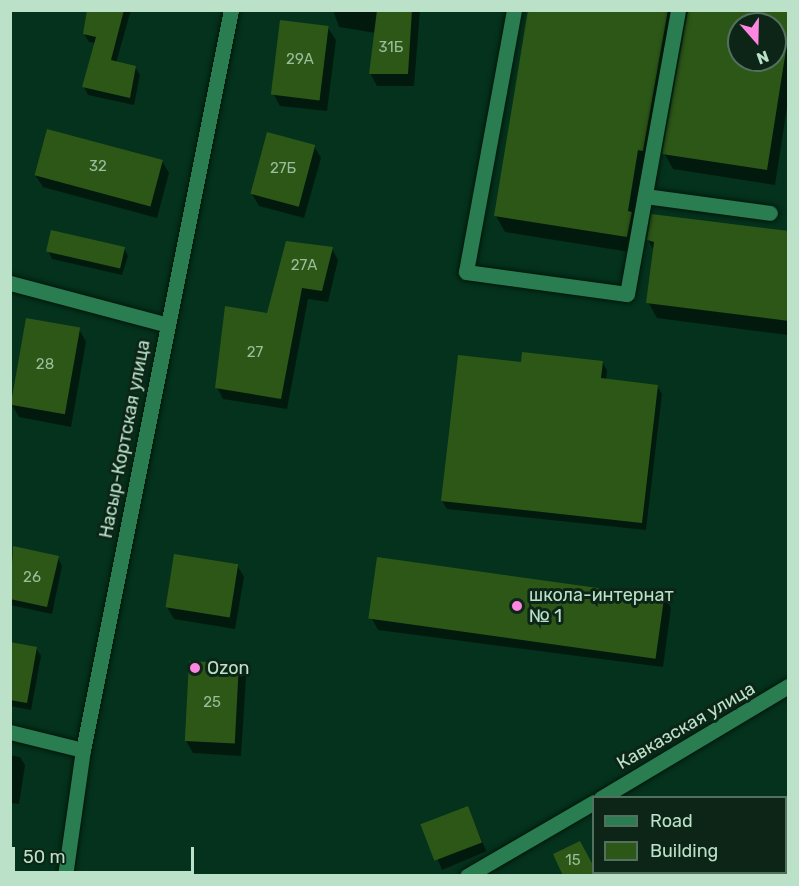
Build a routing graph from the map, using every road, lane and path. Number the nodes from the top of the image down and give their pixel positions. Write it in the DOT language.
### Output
graph roads {
  1 [pos="231,10"];
  2 [pos="514,10"];
  3 [pos="678,10"];
  4 [pos="645,196"];
  5 [pos="770,213"];
  6 [pos="10,283"];
  7 [pos="168,325"];
  8 [pos="789,686"];
  9 [pos="10,732"];
  10 [pos="83,750"];
  11 [pos="604,796"];
  12 [pos="592,803"];
  13 [pos="65,876"];
  14 [pos="467,876"];
  1 -- 7 [label="street, Насыр-Кортская улица"];
  2 -- 4 [label="street"];
  3 -- 4 [label="street"];
  4 -- 5 [label="street"];
  6 -- 7 [label="street"];
  7 -- 10 [label="street, Насыр-Кортская улица"];
  8 -- 11 [label="street, Кавказская улица"];
  9 -- 10 [label="street"];
  10 -- 13 [label="street, Насыр-Кортская улица"];
  12 -- 14 [label="street"];
}
